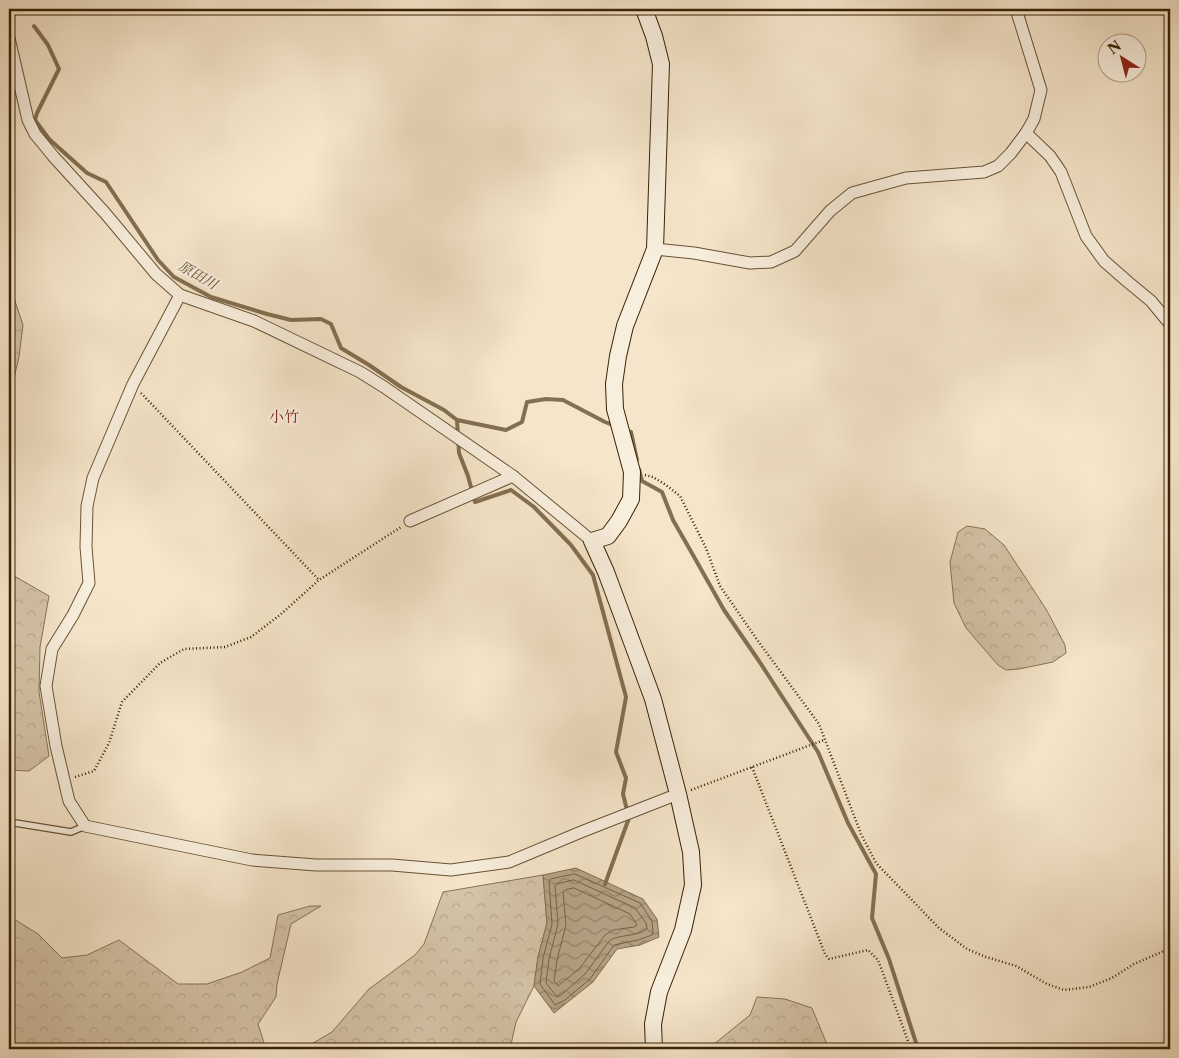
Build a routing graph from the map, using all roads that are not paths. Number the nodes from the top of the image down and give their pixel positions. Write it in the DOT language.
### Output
graph roads {
  1 [pos="644,9"];
  2 [pos="1016,9"];
  3 [pos="9,38"];
  4 [pos="1026,133"];
  5 [pos="655,249"];
  6 [pos="180,295"];
  7 [pos="1170,324"];
  8 [pos="513,476"];
  9 [pos="410,521"];
  10 [pos="592,541"];
  11 [pos="678,794"];
  12 [pos="9,822"];
  13 [pos="85,826"];
  14 [pos="654,1049"];
  1 -- 5 [label="street"];
  2 -- 4 [label="street"];
  3 -- 6 [label="street"];
  4 -- 5 [label="street"];
  4 -- 7 [label="street"];
  5 -- 10 [label="street"];
  6 -- 8 [label="street"];
  6 -- 13 [label="street"];
  8 -- 9 [label="street"];
  8 -- 10 [label="street"];
  10 -- 11 [label="street"];
  11 -- 13 [label="street"];
  11 -- 14 [label="street"];
  12 -- 13 [label="lane"];
}
